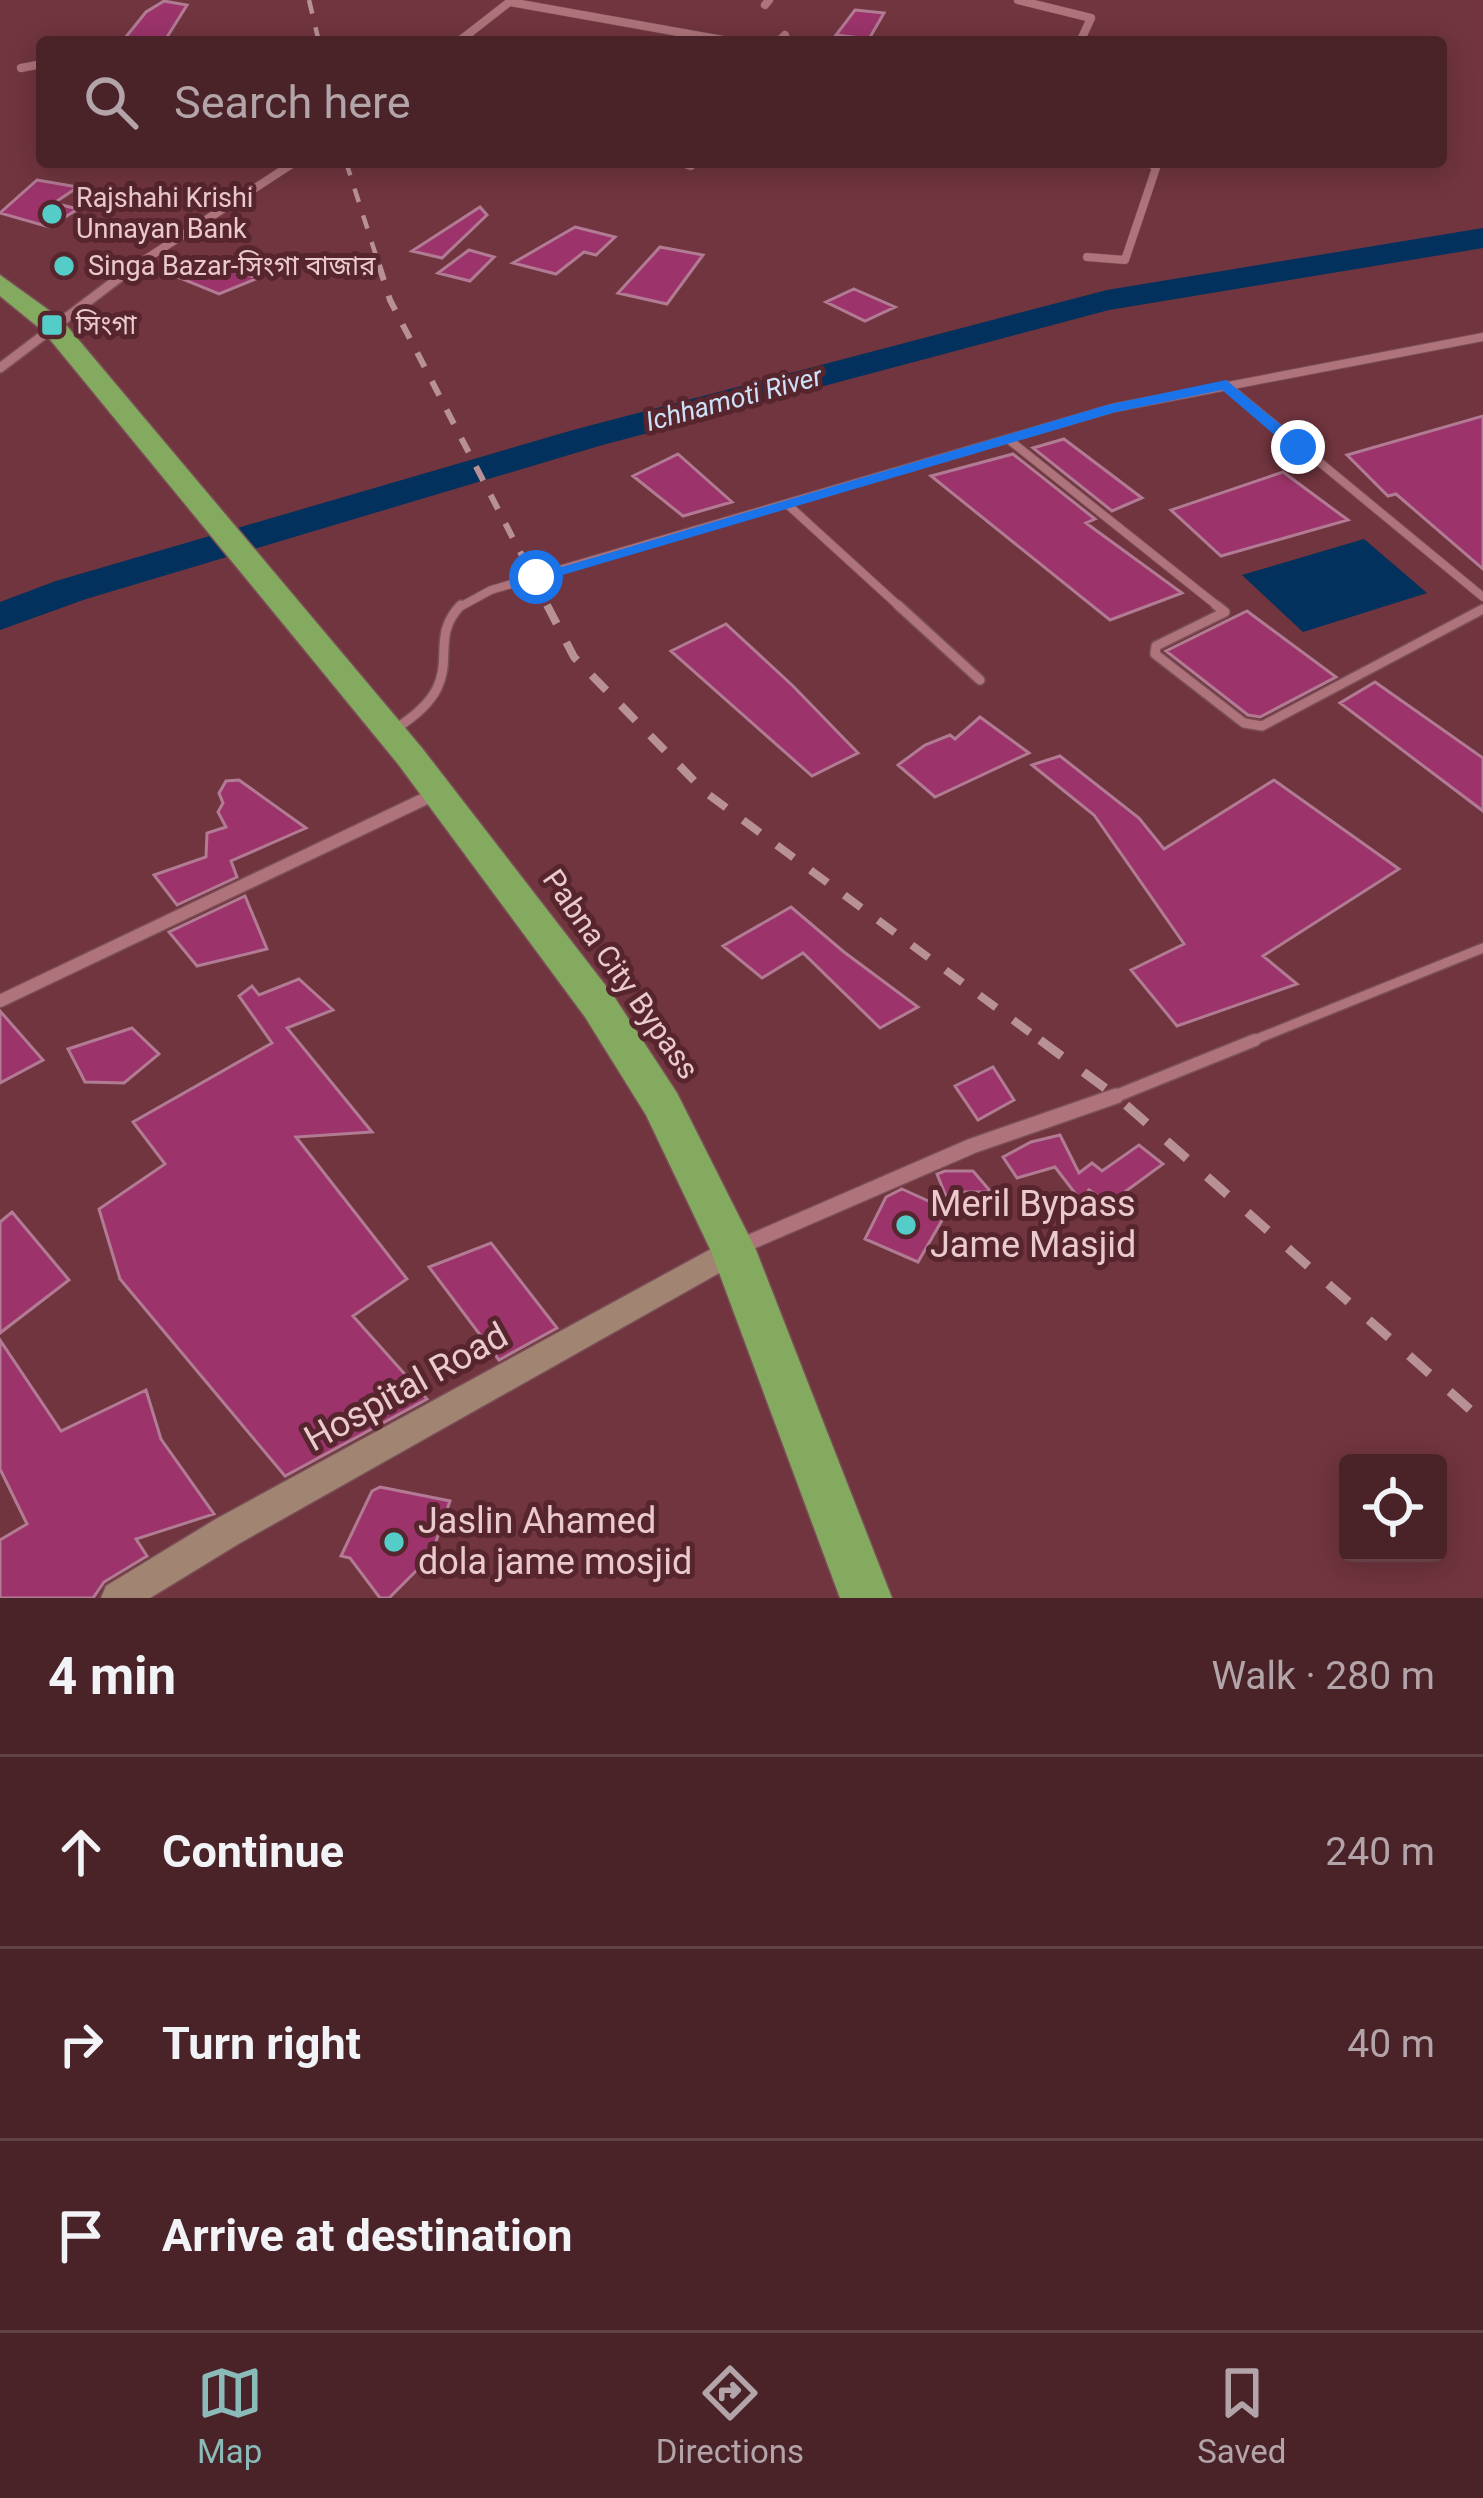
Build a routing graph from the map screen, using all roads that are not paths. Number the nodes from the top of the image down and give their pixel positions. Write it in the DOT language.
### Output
graph roads {
  1 [pos="1018,0"];
  2 [pos="512,1"];
  3 [pos="466,36"];
  4 [pos="702,36"];
  5 [pos="1082,36"];
  6 [pos="36,65"];
  7 [pos="21,68"];
  8 [pos="286,168"];
  9 [pos="1156,168"];
  10 [pos="1087,257"];
  11 [pos="0,283"];
  12 [pos="52,325"];
  13 [pos="1483,337"];
  14 [pos="0,368"];
  15 [pos="1226,385"];
  16 [pos="1009,439"];
  17 [pos="787,504"];
  18 [pos="1483,597"];
  19 [pos="1483,609"];
  20 [pos="980,680"];
  21 [pos="389,732"];
  22 [pos="438,793"];
  23 [pos="1483,948"];
  24 [pos="0,1001"];
  25 [pos="1116,1096"];
  26 [pos="734,1250"];
  27 [pos="118,1598"];
  28 [pos="866,1598"];
  1 -- 5 [label="street"];
  2 -- 3 [label="street"];
  2 -- 4 [label="street"];
  6 -- 7 [label="street"];
  8 -- 12 [label="street"];
  9 -- 10 [label="street"];
  11 -- 12 [label="highway"];
  12 -- 14 [label="street"];
  12 -- 21 [label="highway, Pabna City Bypass"];
  13 -- 15 [label="lane"];
  15 -- 16 [label="lane"];
  15 -- 18 [label="lane"];
  16 -- 17 [label="lane"];
  16 -- 19 [label="lane"];
  17 -- 20 [label="lane"];
  17 -- 21 [label="lane"];
  21 -- 22 [label="highway, Pabna City Bypass"];
  22 -- 24 [label="street"];
  22 -- 26 [label="highway, Pabna City Bypass"];
  23 -- 25 [label="lane"];
  25 -- 26 [label="street"];
  26 -- 27 [label="main road, Hospital Road"];
  26 -- 28 [label="highway, Pabna City Bypass"];
}
